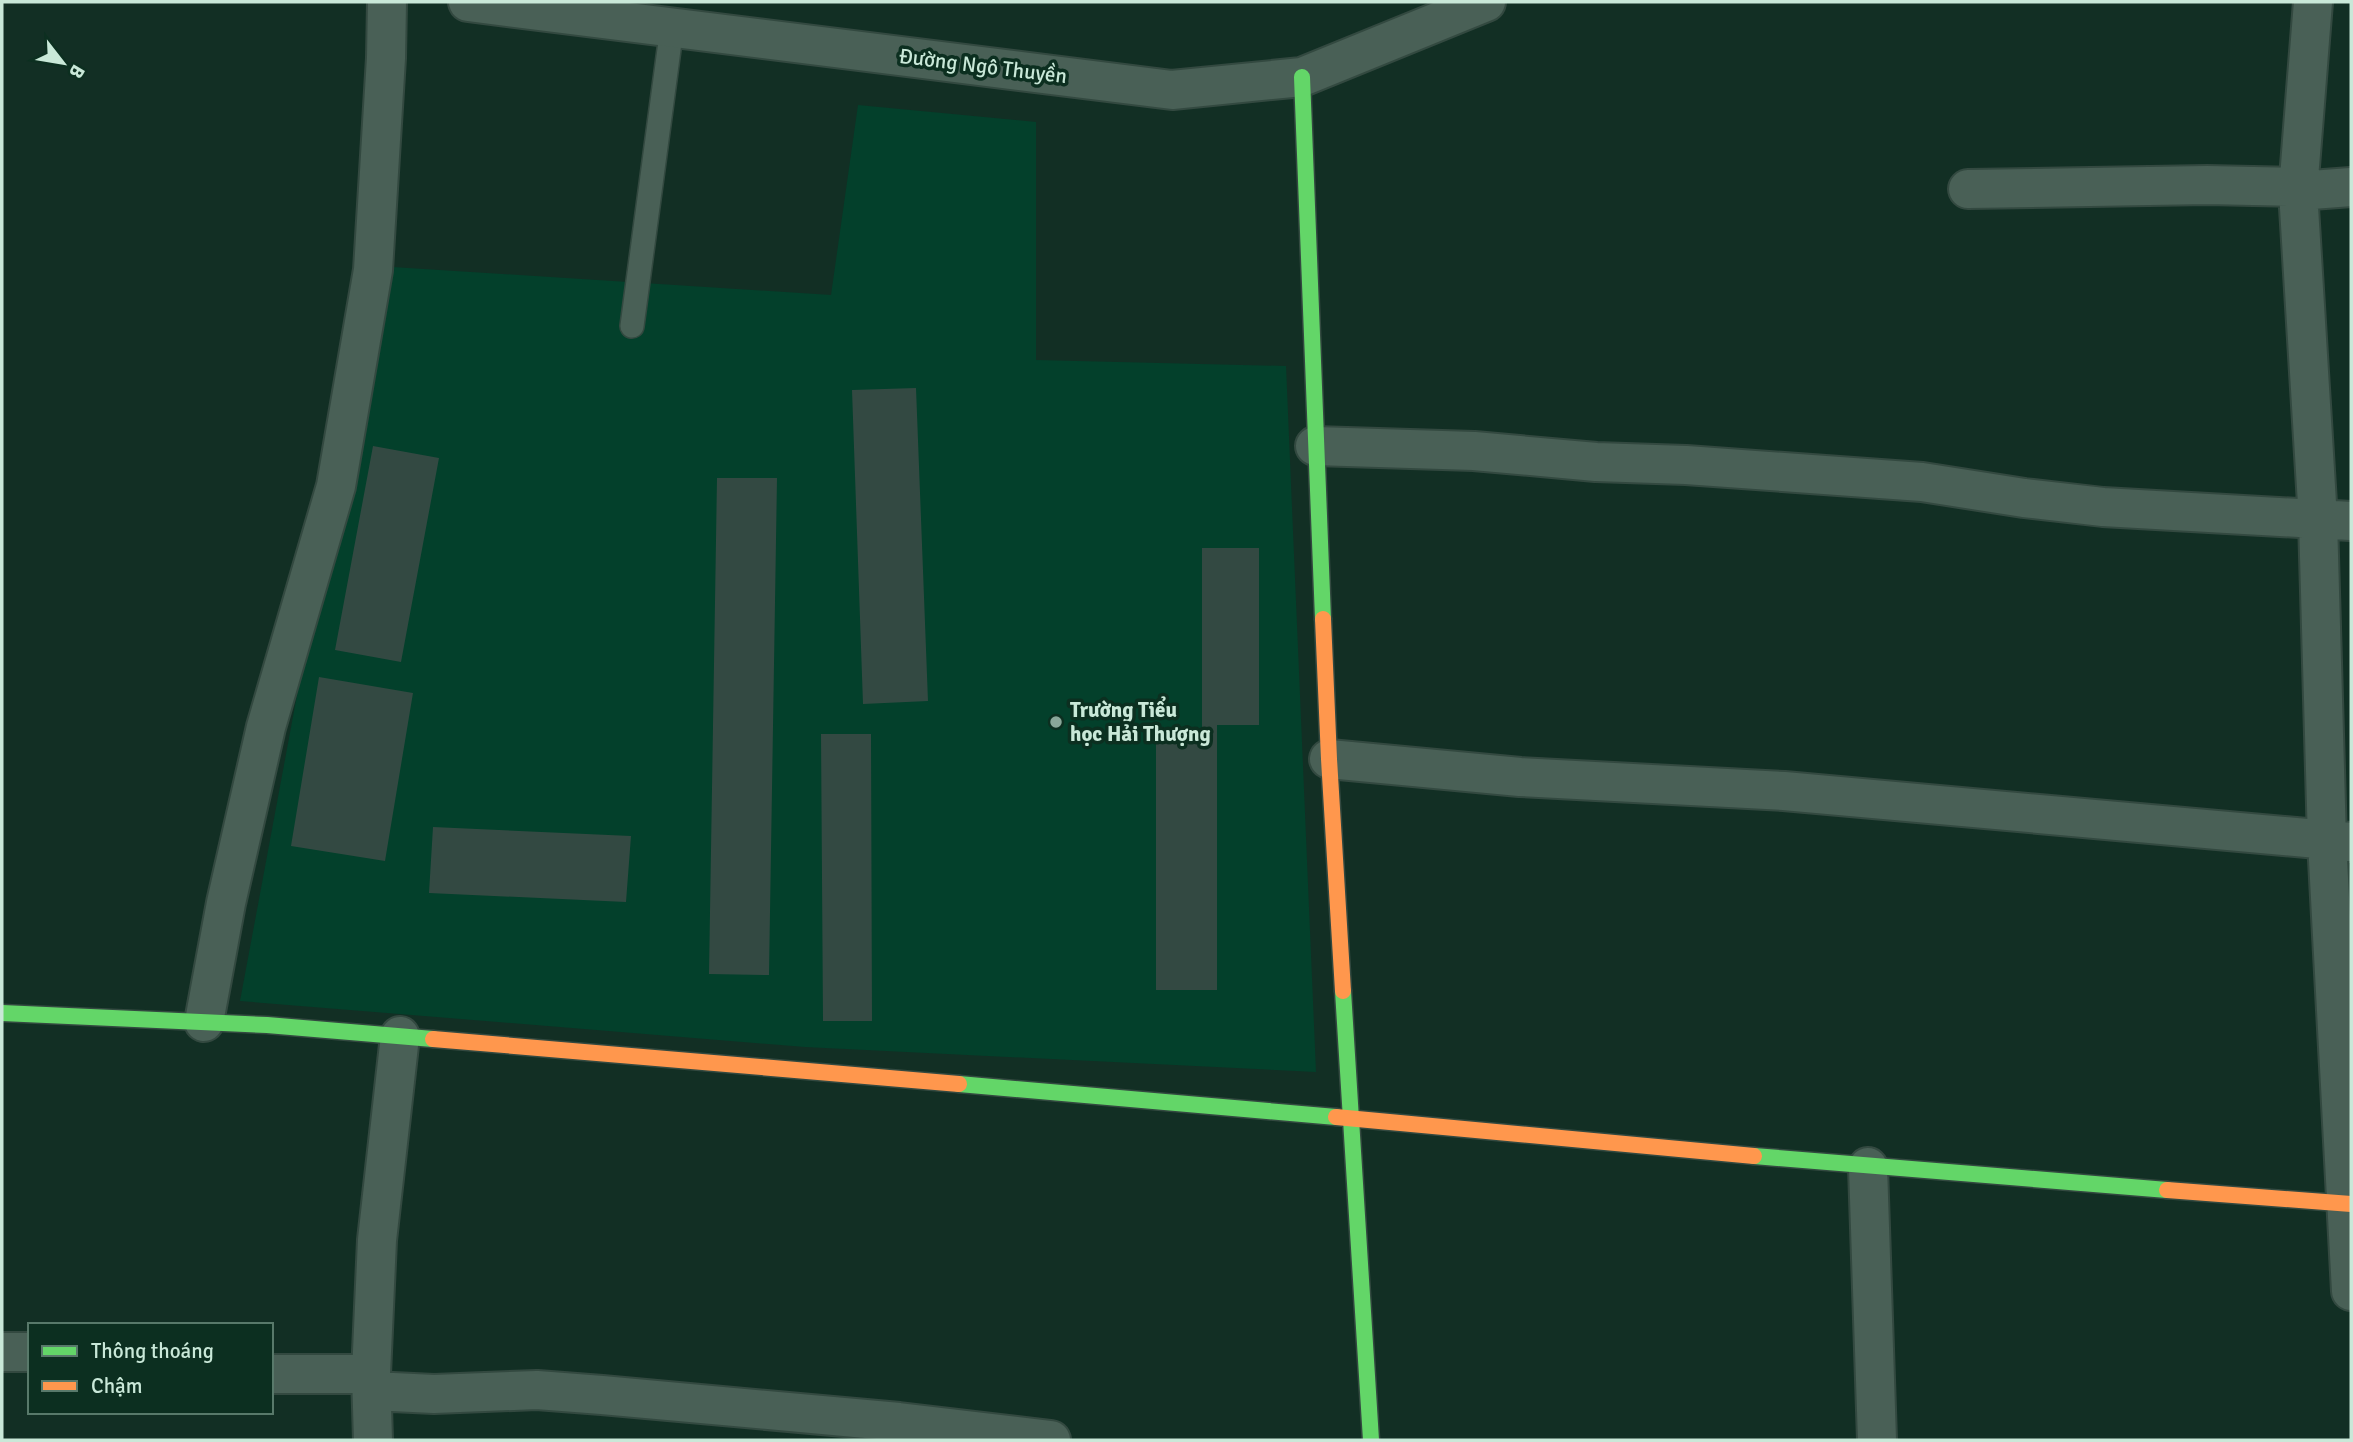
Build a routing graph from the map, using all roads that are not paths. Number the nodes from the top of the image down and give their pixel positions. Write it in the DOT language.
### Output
graph roads {
  1 [pos="387,2"];
  2 [pos="468,2"];
  3 [pos="1486,2"];
  4 [pos="2313,2"];
  5 [pos="1424,15"];
  6 [pos="672,27"];
  7 [pos="1302,77"];
  8 [pos="2351,187"];
  9 [pos="1968,189"];
  10 [pos="2298,191"];
  11 [pos="632,326"];
  12 [pos="1315,446"];
  13 [pos="2335,521"];
  14 [pos="1329,759"];
  15 [pos="2339,842"];
  16 [pos="2,1013"];
  17 [pos="204,1022"];
  18 [pos="400,1037"];
  19 [pos="1352,1118"];
  20 [pos="1868,1167"];
  21 [pos="2349,1204"];
  22 [pos="2351,1291"];
  23 [pos="2,1352"];
  24 [pos="28,1352"];
  25 [pos="273,1374"];
  26 [pos="371,1382"];
  27 [pos="373,1440"];
  28 [pos="1051,1440"];
  29 [pos="1371,1440"];
  30 [pos="1877,1440"];
  1 -- 17 [label="street"];
  2 -- 6 [label="street, Đường Ngô Thuyền"];
  3 -- 5 [label="street, Đường Ngô Thuyền"];
  4 -- 10 [label="street"];
  5 -- 7 [label="street, Đường Ngô Thuyền"];
  6 -- 7 [label="street, Đường Ngô Thuyền"];
  6 -- 11 [label="lane"];
  7 -- 12 [label="street"];
  8 -- 10 [label="street"];
  9 -- 10 [label="street"];
  10 -- 13 [label="street"];
  12 -- 13 [label="street"];
  12 -- 14 [label="street"];
  13 -- 15 [label="street"];
  14 -- 15 [label="street"];
  14 -- 19 [label="street"];
  15 -- 21 [label="street"];
  16 -- 17 [label="street"];
  17 -- 18 [label="street"];
  18 -- 19 [label="street"];
  18 -- 26 [label="street"];
  19 -- 20 [label="street"];
  19 -- 29 [label="street"];
  20 -- 21 [label="street"];
  20 -- 30 [label="street"];
  21 -- 22 [label="street"];
  23 -- 24 [label="street"];
  25 -- 26 [label="street"];
  26 -- 27 [label="street"];
  26 -- 28 [label="street"];
}
